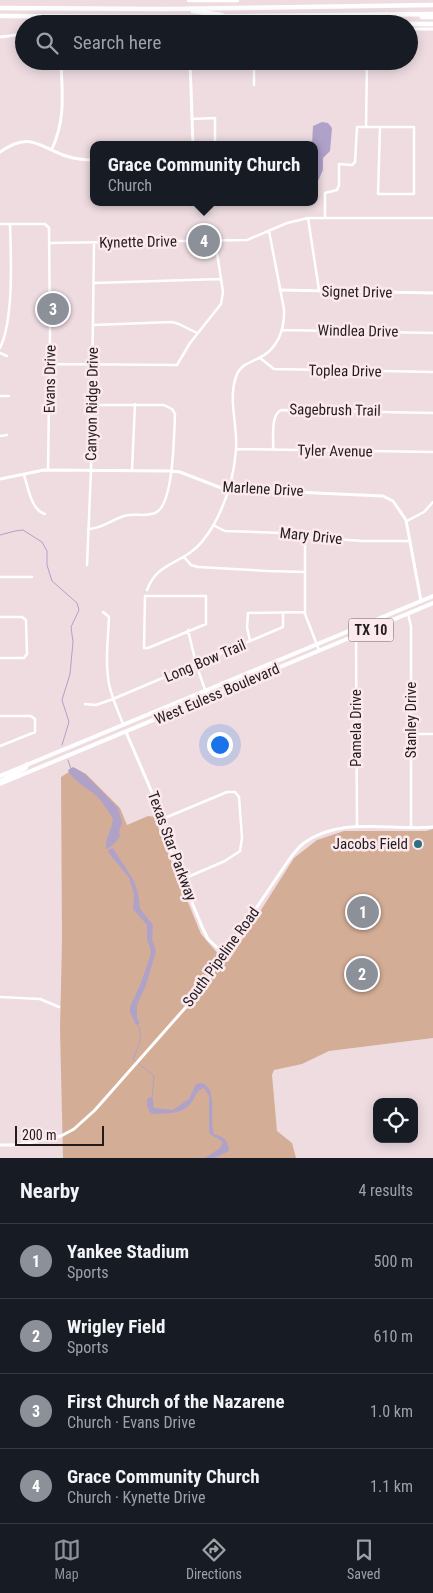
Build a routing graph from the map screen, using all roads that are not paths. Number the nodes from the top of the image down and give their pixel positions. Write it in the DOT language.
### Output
graph roads {
  1 [pos="189,0"];
  2 [pos="193,0"];
  3 [pos="226,0"];
  4 [pos="237,0"];
  5 [pos="433,5"];
  6 [pos="0,8"];
  7 [pos="182,10"];
  8 [pos="221,15"];
  9 [pos="0,16"];
  10 [pos="15,16"];
  11 [pos="418,16"];
  12 [pos="433,16"];
  13 [pos="418,24"];
  14 [pos="433,24"];
  15 [pos="418,29"];
  16 [pos="433,29"];
  17 [pos="15,35"];
  18 [pos="0,37"];
  19 [pos="61,70"];
  20 [pos="190,70"];
  21 [pos="254,70"];
  22 [pos="367,70"];
  23 [pos="254,85"];
  24 [pos="192,119"];
  25 [pos="366,127"];
  26 [pos="380,127"];
  27 [pos="193,141"];
  28 [pos="215,141"];
  29 [pos="52,149"];
  30 [pos="0,152"];
  31 [pos="90,160"];
  32 [pos="325,217"];
  33 [pos="308,218"];
  34 [pos="433,218"];
  35 [pos="0,224"];
  36 [pos="10,224"];
  37 [pos="269,231"];
  38 [pos="216,240"];
  39 [pos="50,243"];
  40 [pos="94,243"];
  41 [pos="221,279"];
  42 [pos="94,283"];
  43 [pos="280,290"];
  44 [pos="320,291"];
  45 [pos="433,293"];
  46 [pos="93,325"];
  47 [pos="282,330"];
  48 [pos="433,332"];
  49 [pos="197,333"];
  50 [pos="0,348"];
  51 [pos="0,352"];
  52 [pos="7,356"];
  53 [pos="260,358"];
  54 [pos="50,364"];
  55 [pos="93,364"];
  56 [pos="433,372"];
  57 [pos="0,396"];
  58 [pos="9,396"];
  59 [pos="92,404"];
  60 [pos="135,404"];
  61 [pos="433,413"];
  62 [pos="7,435"];
  63 [pos="0,436"];
  64 [pos="236,449"];
  65 [pos="274,450"];
  66 [pos="433,452"];
  67 [pos="48,470"];
  68 [pos="91,470"];
  69 [pos="132,470"];
  70 [pos="171,471"];
  71 [pos="23,473"];
  72 [pos="0,479"];
  73 [pos="229,490"];
  74 [pos="433,502"];
  75 [pos="45,514"];
  76 [pos="406,521"];
  77 [pos="213,525"];
  78 [pos="88,529"];
  79 [pos="305,537"];
  80 [pos="410,541"];
  81 [pos="184,557"];
  82 [pos="86,565"];
  83 [pos="304,572"];
  84 [pos="0,577"];
  85 [pos="32,577"];
  86 [pos="148,590"];
  87 [pos="433,596"];
  88 [pos="421,601"];
  89 [pos="433,603"];
  90 [pos="103,612"];
  91 [pos="305,612"];
  92 [pos="283,613"];
  93 [pos="408,614"];
  94 [pos="0,617"];
  95 [pos="354,629"];
  96 [pos="188,630"];
  97 [pos="356,636"];
  98 [pos="250,641"];
  99 [pos="318,644"];
  100 [pos="319,652"];
  101 [pos="0,658"];
  102 [pos="196,664"];
  103 [pos="205,691"];
  104 [pos="208,698"];
  105 [pos="113,699"];
  106 [pos="86,704"];
  107 [pos="0,716"];
  108 [pos="123,724"];
  109 [pos="126,732"];
  110 [pos="411,734"];
  111 [pos="433,734"];
  112 [pos="0,746"];
  113 [pos="27,764"];
  114 [pos="0,776"];
  115 [pos="0,782"];
  116 [pos="160,820"];
  117 [pos="357,827"];
  118 [pos="433,827"];
  119 [pos="411,828"];
  120 [pos="182,880"];
  121 [pos="225,955"];
  122 [pos="0,997"];
  123 [pos="59,1007"];
  124 [pos="0,1145"];
  1 -- 2 [label="highway"];
  2 -- 3 [label="highway"];
  3 -- 4 [label="highway"];
  5 -- 7 [label="highway"];
  6 -- 7 [label="highway"];
  7 -- 8 [label="highway"];
  9 -- 10 [label="highway"];
  11 -- 12 [label="highway"];
  13 -- 14 [label="highway"];
  15 -- 16 [label="street"];
  17 -- 18 [label="street"];
  19 -- 29 [label="street"];
  20 -- 24 [label="street"];
  21 -- 23 [label="street"];
  22 -- 25 [label="street"];
  24 -- 27 [label="street"];
  24 -- 28 [label="street"];
  25 -- 26 [label="street"];
  25 -- 32 [label="street"];
  26 -- 26 [label="street"];
  29 -- 30 [label="street"];
  29 -- 31 [label="street"];
  32 -- 33 [label="street, Kynette Drive"];
  32 -- 34 [label="street, Kynette Drive"];
  33 -- 37 [label="street, Kynette Drive"];
  33 -- 44 [label="street"];
  35 -- 36 [label="street"];
  36 -- 39 [label="street, Evans Drive"];
  36 -- 50 [label="street"];
  37 -- 38 [label="street, Kynette Drive"];
  37 -- 43 [label="street"];
  38 -- 40 [label="street, Kynette Drive"];
  38 -- 41 [label="street"];
  39 -- 40 [label="street, Kynette Drive"];
  39 -- 54 [label="street, Evans Drive"];
  40 -- 42 [label="street, Canyon Ridge Drive"];
  41 -- 42 [label="street"];
  41 -- 49 [label="street"];
  42 -- 46 [label="street, Canyon Ridge Drive"];
  43 -- 44 [label="street, Signet Drive"];
  43 -- 47 [label="street"];
  44 -- 45 [label="street, Signet Drive"];
  46 -- 49 [label="street"];
  46 -- 55 [label="street, Canyon Ridge Drive"];
  47 -- 48 [label="street, Windlea Drive"];
  47 -- 53 [label="street"];
  49 -- 55 [label="street"];
  51 -- 52 [label="street"];
  53 -- 56 [label="street, Toplea Drive"];
  53 -- 64 [label="street"];
  54 -- 55 [label="street"];
  54 -- 67 [label="street, Evans Drive"];
  55 -- 59 [label="street, Canyon Ridge Drive"];
  57 -- 58 [label="street"];
  59 -- 60 [label="street"];
  59 -- 68 [label="street, Canyon Ridge Drive"];
  60 -- 69 [label="street"];
  60 -- 70 [label="street"];
  61 -- 65 [label="street, Sagebrush Trail"];
  62 -- 63 [label="street"];
  64 -- 65 [label="street, Tyler Avenue"];
  64 -- 73 [label="street"];
  65 -- 66 [label="street, Tyler Avenue"];
  67 -- 68 [label="street, Marlene Drive"];
  67 -- 71 [label="street, Marlene Drive"];
  68 -- 69 [label="street, Marlene Drive"];
  68 -- 78 [label="street, Canyon Ridge Drive"];
  69 -- 70 [label="street, Marlene Drive"];
  70 -- 73 [label="street, Marlene Drive"];
  70 -- 78 [label="street"];
  71 -- 72 [label="street, Marlene Drive"];
  71 -- 75 [label="street"];
  73 -- 76 [label="street, Marlene Drive"];
  73 -- 77 [label="street"];
  74 -- 76 [label="street"];
  76 -- 80 [label="street, Marlene Drive"];
  77 -- 79 [label="street, Mary Drive"];
  77 -- 81 [label="street"];
  78 -- 82 [label="street, Canyon Ridge Drive"];
  79 -- 80 [label="street, Mary Drive"];
  79 -- 83 [label="street"];
  80 -- 88 [label="street, Marlene Drive"];
  81 -- 83 [label="street"];
  81 -- 86 [label="street"];
  83 -- 91 [label="street"];
  84 -- 85 [label="street"];
  87 -- 88 [label="main road, West Euless Boulevard / TX 10"];
  88 -- 95 [label="main road, West Euless Boulevard / TX 10"];
  89 -- 93 [label="main road, West Euless Boulevard / TX 10"];
  90 -- 105 [label="street"];
  91 -- 92 [label="street"];
  91 -- 99 [label="street"];
  92 -- 98 [label="street, Long Bow Trail"];
  92 -- 98 [label="street"];
  93 -- 97 [label="main road, West Euless Boulevard / TX 10"];
  93 -- 110 [label="street, Stanley Drive"];
  94 -- 101 [label="street"];
  95 -- 97 [label="street, Pamela Drive"];
  95 -- 99 [label="main road, West Euless Boulevard / TX 10"];
  96 -- 96 [label="street"];
  96 -- 102 [label="street"];
  97 -- 100 [label="main road, West Euless Boulevard / TX 10"];
  97 -- 117 [label="street, Pamela Drive"];
  98 -- 102 [label="street, Long Bow Trail"];
  99 -- 100 [label="street"];
  99 -- 103 [label="main road, West Euless Boulevard / TX 10"];
  100 -- 104 [label="main road, West Euless Boulevard / TX 10"];
  102 -- 103 [label="street"];
  102 -- 105 [label="street, Long Bow Trail"];
  103 -- 104 [label="street"];
  103 -- 108 [label="main road, West Euless Boulevard / TX 10"];
  104 -- 109 [label="main road, West Euless Boulevard / TX 10"];
  105 -- 106 [label="street, Long Bow Trail"];
  105 -- 108 [label="street"];
  107 -- 112 [label="street"];
  108 -- 109 [label="main road"];
  108 -- 113 [label="main road, West Euless Boulevard / TX 10"];
  109 -- 115 [label="main road, West Euless Boulevard / TX 10"];
  109 -- 116 [label="street, Texas Star Parkway"];
  110 -- 111 [label="street"];
  110 -- 119 [label="street, Stanley Drive"];
  113 -- 114 [label="main road, West Euless Boulevard / TX 10"];
  113 -- 115 [label="main road"];
  116 -- 120 [label="street, Texas Star Parkway"];
  116 -- 120 [label="street"];
  117 -- 119 [label="street, South Pipeline Road"];
  117 -- 121 [label="street, South Pipeline Road"];
  118 -- 119 [label="street, South Pipeline Road"];
  120 -- 121 [label="street, Texas Star Parkway"];
  121 -- 124 [label="street, South Pipeline Road"];
  122 -- 123 [label="street"];
}
